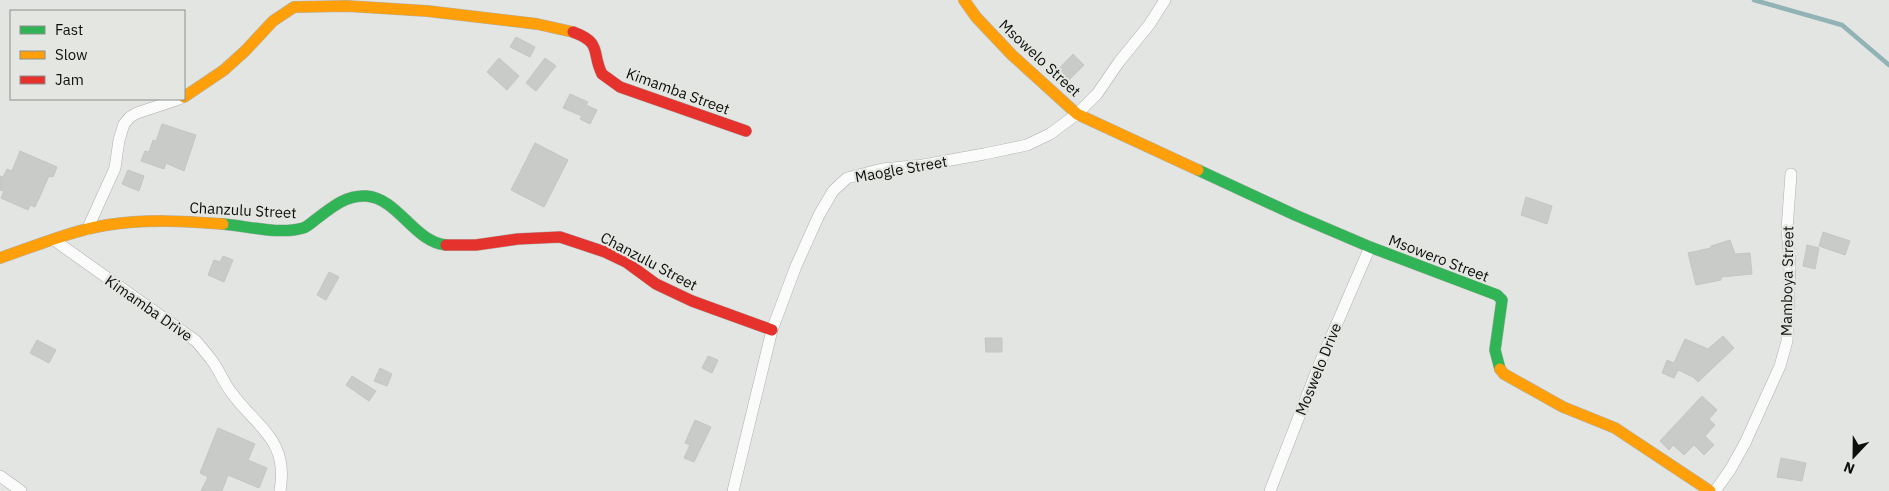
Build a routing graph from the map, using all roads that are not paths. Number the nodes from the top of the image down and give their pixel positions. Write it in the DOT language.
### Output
graph roads {
  1 [pos="964,0"];
  2 [pos="1165,0"];
  3 [pos="185,96"];
  4 [pos="176,100"];
  5 [pos="1077,114"];
  6 [pos="746,131"];
  7 [pos="1790,174"];
  8 [pos="87,230"];
  9 [pos="54,240"];
  10 [pos="1370,247"];
  11 [pos="0,258"];
  12 [pos="772,330"];
  13 [pos="0,476"];
  14 [pos="22,491"];
  15 [pos="280,491"];
  16 [pos="733,491"];
  17 [pos="1270,491"];
  18 [pos="1710,491"];
  19 [pos="1714,491"];
  1 -- 5 [label="street, Msowelo Street"];
  2 -- 5 [label="street, Maogle Street"];
  3 -- 6 [label="street, Kimamba Street"];
  4 -- 8 [label="street"];
  5 -- 10 [label="street, Msowero Street"];
  5 -- 12 [label="street, Maogle Street"];
  7 -- 19 [label="street, Mamboya Street"];
  8 -- 9 [label="street, Chanzulu Street"];
  8 -- 12 [label="street, Chanzulu Street"];
  9 -- 11 [label="street, Chanzulu Street"];
  9 -- 15 [label="street, Kimamba Drive"];
  10 -- 17 [label="street, Moswelo Drive"];
  10 -- 18 [label="street, Msowero Street"];
  12 -- 16 [label="street, Maogle Street"];
  13 -- 14 [label="street"];
}
